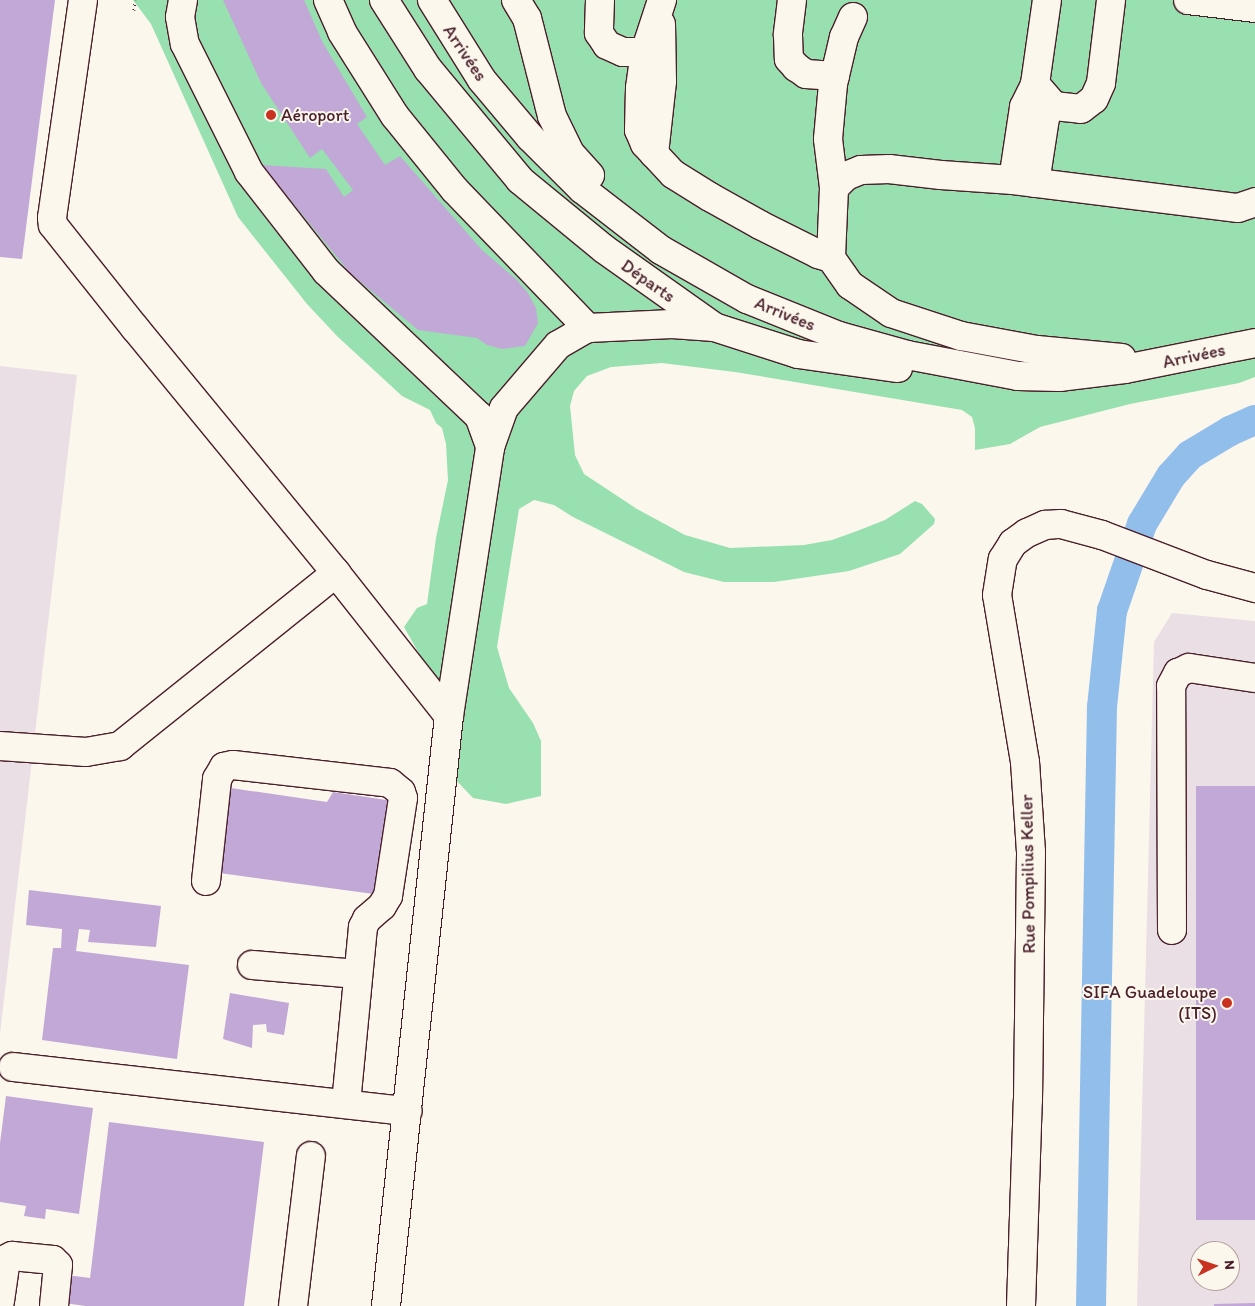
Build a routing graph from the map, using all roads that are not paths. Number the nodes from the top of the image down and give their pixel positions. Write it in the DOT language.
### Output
graph roads {
  1 [pos="83,0"];
  2 [pos="183,0"];
  3 [pos="328,0"];
  4 [pos="370,0"];
  5 [pos="384,0"];
  6 [pos="432,0"];
  7 [pos="516,0"];
  8 [pos="600,0"];
  9 [pos="792,0"];
  10 [pos="1047,0"];
  11 [pos="1111,0"];
  12 [pos="1188,0"];
  13 [pos="661,5"];
  14 [pos="854,8"];
  15 [pos="1255,8"];
  16 [pos="645,52"];
  17 [pos="835,76"];
  18 [pos="1036,84"];
  19 [pos="654,154"];
  20 [pos="1024,182"];
  21 [pos="834,188"];
  22 [pos="1255,202"];
  23 [pos="831,258"];
  24 [pos="715,281"];
  25 [pos="714,327"];
  26 [pos="588,328"];
  27 [pos="1255,343"];
  28 [pos="1165,363"];
  29 [pos="1018,376"];
  30 [pos="490,447"];
  31 [pos="336,573"];
  32 [pos="1255,588"];
  33 [pos="1255,678"];
  34 [pos="449,716"];
  35 [pos="0,746"];
  36 [pos="206,881"];
  37 [pos="1172,930"];
  38 [pos="252,964"];
  39 [pos="358,974"];
  40 [pos="13,1067"];
  41 [pos="346,1104"];
  42 [pos="408,1111"];
  43 [pos="311,1156"];
  44 [pos="0,1300"];
  45 [pos="54,1306"];
  46 [pos="293,1306"];
  47 [pos="386,1306"];
  48 [pos="1021,1306"];
  1 -- 31 [label="street"];
  2 -- 30 [label="street"];
  3 -- 26 [label="street"];
  4 -- 25 [label="street"];
  5 -- 25 [label="street, Départs"];
  6 -- 24 [label="street, Arrivées"];
  7 -- 24 [label="street"];
  8 -- 16 [label="street"];
  9 -- 17 [label="street"];
  10 -- 18 [label="street"];
  11 -- 18 [label="street"];
  12 -- 15 [label="street"];
  13 -- 16 [label="street"];
  13 -- 19 [label="street"];
  14 -- 17 [label="street"];
  14 -- 21 [label="street"];
  16 -- 19 [label="street"];
  17 -- 21 [label="street"];
  18 -- 20 [label="street"];
  19 -- 23 [label="street"];
  20 -- 21 [label="street"];
  20 -- 22 [label="street"];
  21 -- 23 [label="street"];
  23 -- 28 [label="street"];
  24 -- 29 [label="street, Arrivées"];
  25 -- 26 [label="street"];
  25 -- 29 [label="street, Départs"];
  26 -- 30 [label="street"];
  27 -- 28 [label="street, Arrivées"];
  28 -- 29 [label="street, Arrivées"];
  30 -- 34 [label="street"];
  31 -- 34 [label="street"];
  31 -- 35 [label="street"];
  32 -- 48 [label="street, Rue Pompilius Keller"];
  33 -- 37 [label="street"];
  34 -- 42 [label="street"];
  36 -- 39 [label="street"];
  38 -- 39 [label="street"];
  39 -- 41 [label="street"];
  40 -- 41 [label="street"];
  41 -- 42 [label="street"];
  42 -- 47 [label="street"];
  43 -- 46 [label="street"];
  44 -- 45 [label="street"];
}
